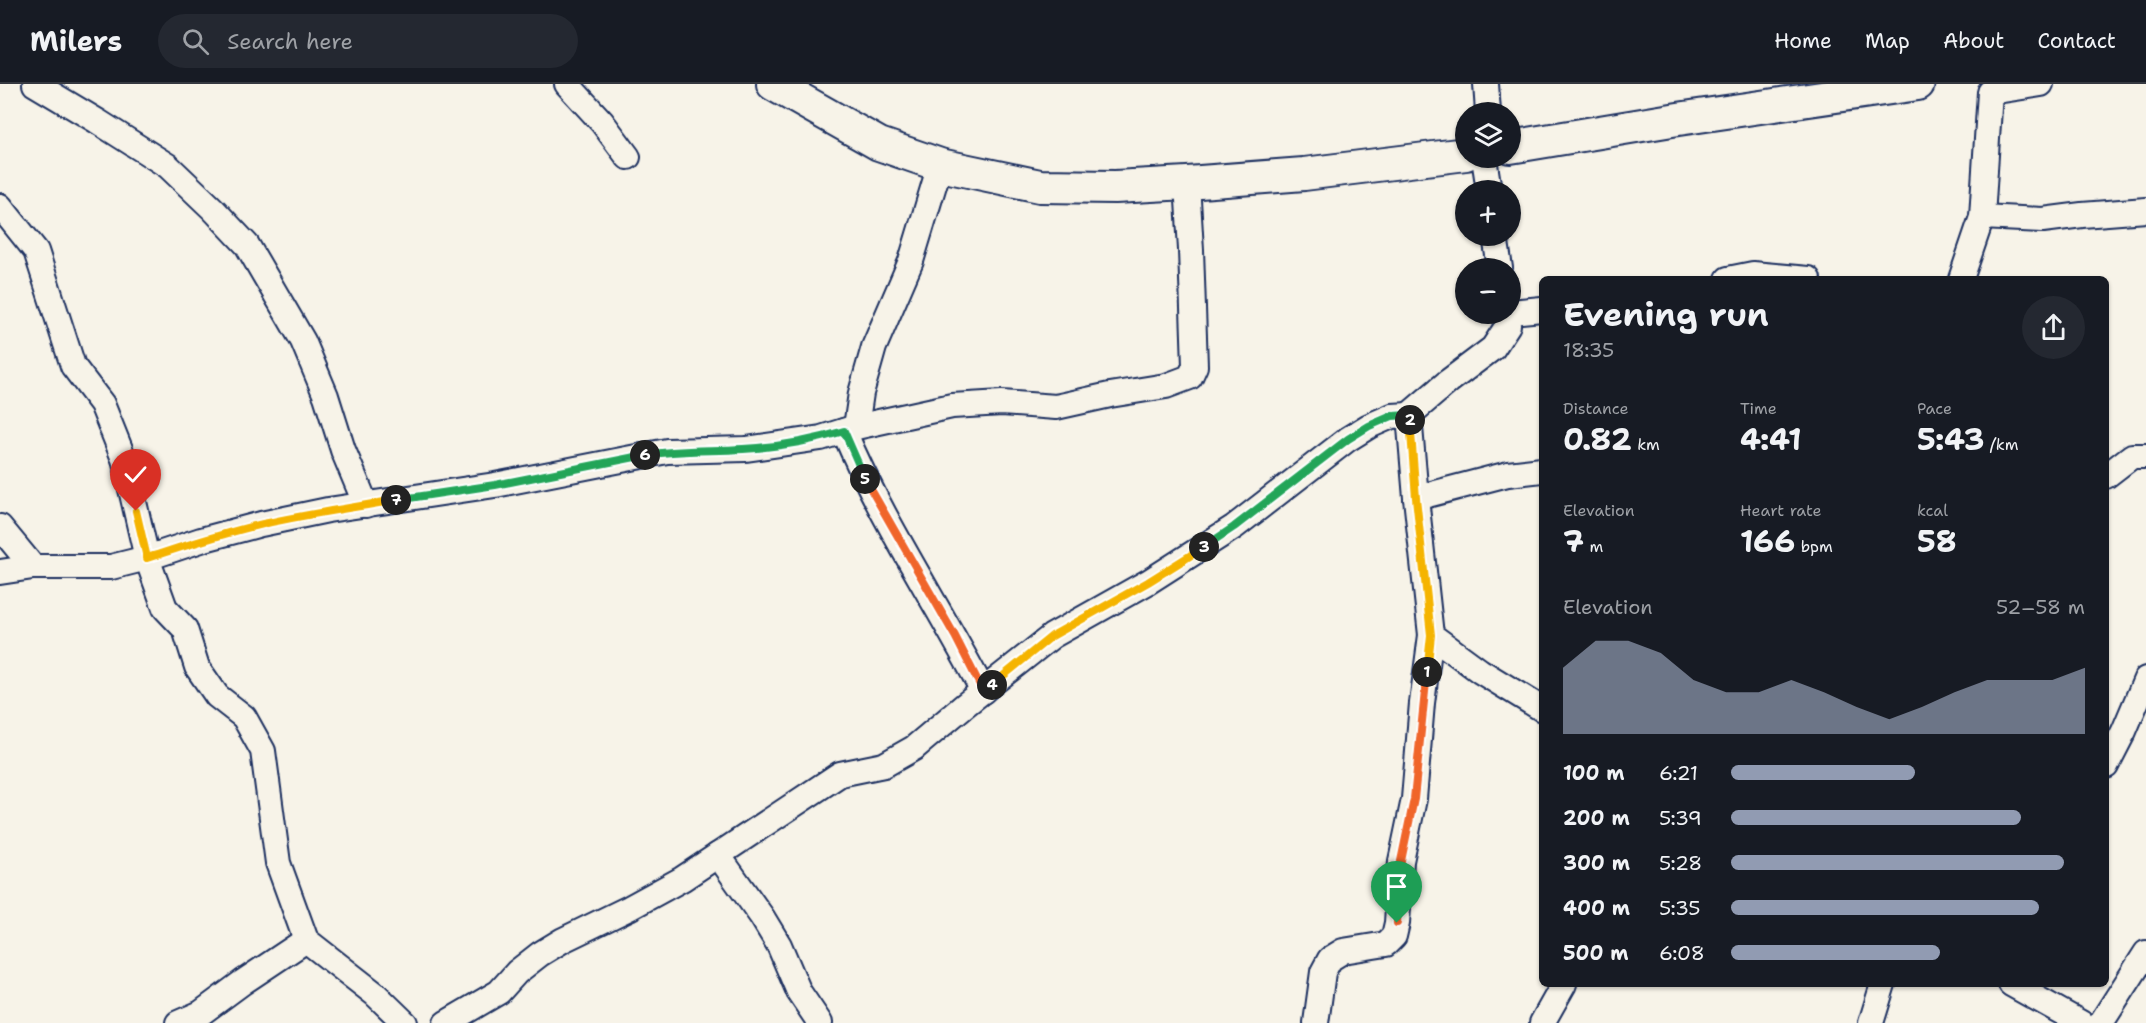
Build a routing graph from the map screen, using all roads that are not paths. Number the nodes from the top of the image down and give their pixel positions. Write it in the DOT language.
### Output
graph roads {
  1 [pos="35,84"];
  2 [pos="567,84"];
  3 [pos="773,84"];
  4 [pos="1486,84"];
  5 [pos="1918,84"];
  6 [pos="2041,84"];
  7 [pos="1487,102"];
  8 [pos="1521,145"];
  9 [pos="1455,155"];
  10 [pos="628,157"];
  11 [pos="940,165"];
  12 [pos="1187,183"];
  13 [pos="0,206"];
  14 [pos="2146,210"];
  15 [pos="1982,217"];
  16 [pos="1743,276"];
  17 [pos="1775,276"];
  18 [pos="1962,276"];
  19 [pos="1539,309"];
  20 [pos="1521,311"];
  21 [pos="1508,324"];
  22 [pos="1409,415"];
  23 [pos="850,429"];
  24 [pos="2146,456"];
  25 [pos="1539,470"];
  26 [pos="2109,474"];
  27 [pos="1416,498"];
  28 [pos="366,505"];
  29 [pos="0,527"];
  30 [pos="147,558"];
  31 [pos="33,567"];
  32 [pos="0,572"];
  33 [pos="1431,635"];
  34 [pos="2146,679"];
  35 [pos="983,691"];
  36 [pos="1539,707"];
  37 [pos="2109,760"];
  38 [pos="718,855"];
  39 [pos="306,940"];
  40 [pos="2146,953"];
  41 [pos="1562,987"];
  42 [pos="1882,987"];
  43 [pos="2019,987"];
  44 [pos="178,1023"];
  45 [pos="405,1023"];
  46 [pos="446,1023"];
  47 [pos="820,1023"];
  48 [pos="1316,1023"];
  49 [pos="1542,1023"];
  50 [pos="1871,1023"];
  51 [pos="2081,1023"];
  52 [pos="2101,1023"];
  1 -- 28 [label="street"];
  2 -- 10 [label="street"];
  3 -- 11 [label="main road"];
  4 -- 7 [label="street"];
  5 -- 8 [label="main road"];
  6 -- 15 [label="street"];
  9 -- 12 [label="main road"];
  11 -- 12 [label="main road"];
  11 -- 23 [label="street"];
  12 -- 23 [label="street"];
  13 -- 30 [label="street"];
  14 -- 15 [label="street"];
  15 -- 18 [label="street"];
  16 -- 17 [label="street"];
  19 -- 20 [label="street"];
  21 -- 22 [label="street"];
  22 -- 27 [label="street"];
  22 -- 35 [label="street"];
  23 -- 28 [label="street"];
  23 -- 35 [label="street"];
  24 -- 26 [label="street"];
  25 -- 27 [label="street"];
  27 -- 33 [label="street"];
  28 -- 30 [label="street"];
  29 -- 31 [label="street"];
  30 -- 31 [label="street"];
  30 -- 39 [label="street"];
  31 -- 32 [label="street"];
  33 -- 36 [label="street"];
  33 -- 48 [label="street"];
  34 -- 37 [label="street"];
  35 -- 38 [label="street"];
  38 -- 46 [label="street"];
  38 -- 47 [label="street"];
  39 -- 44 [label="street"];
  39 -- 45 [label="street"];
  40 -- 52 [label="street"];
  41 -- 49 [label="street"];
  42 -- 50 [label="street"];
  43 -- 51 [label="street"];
}
